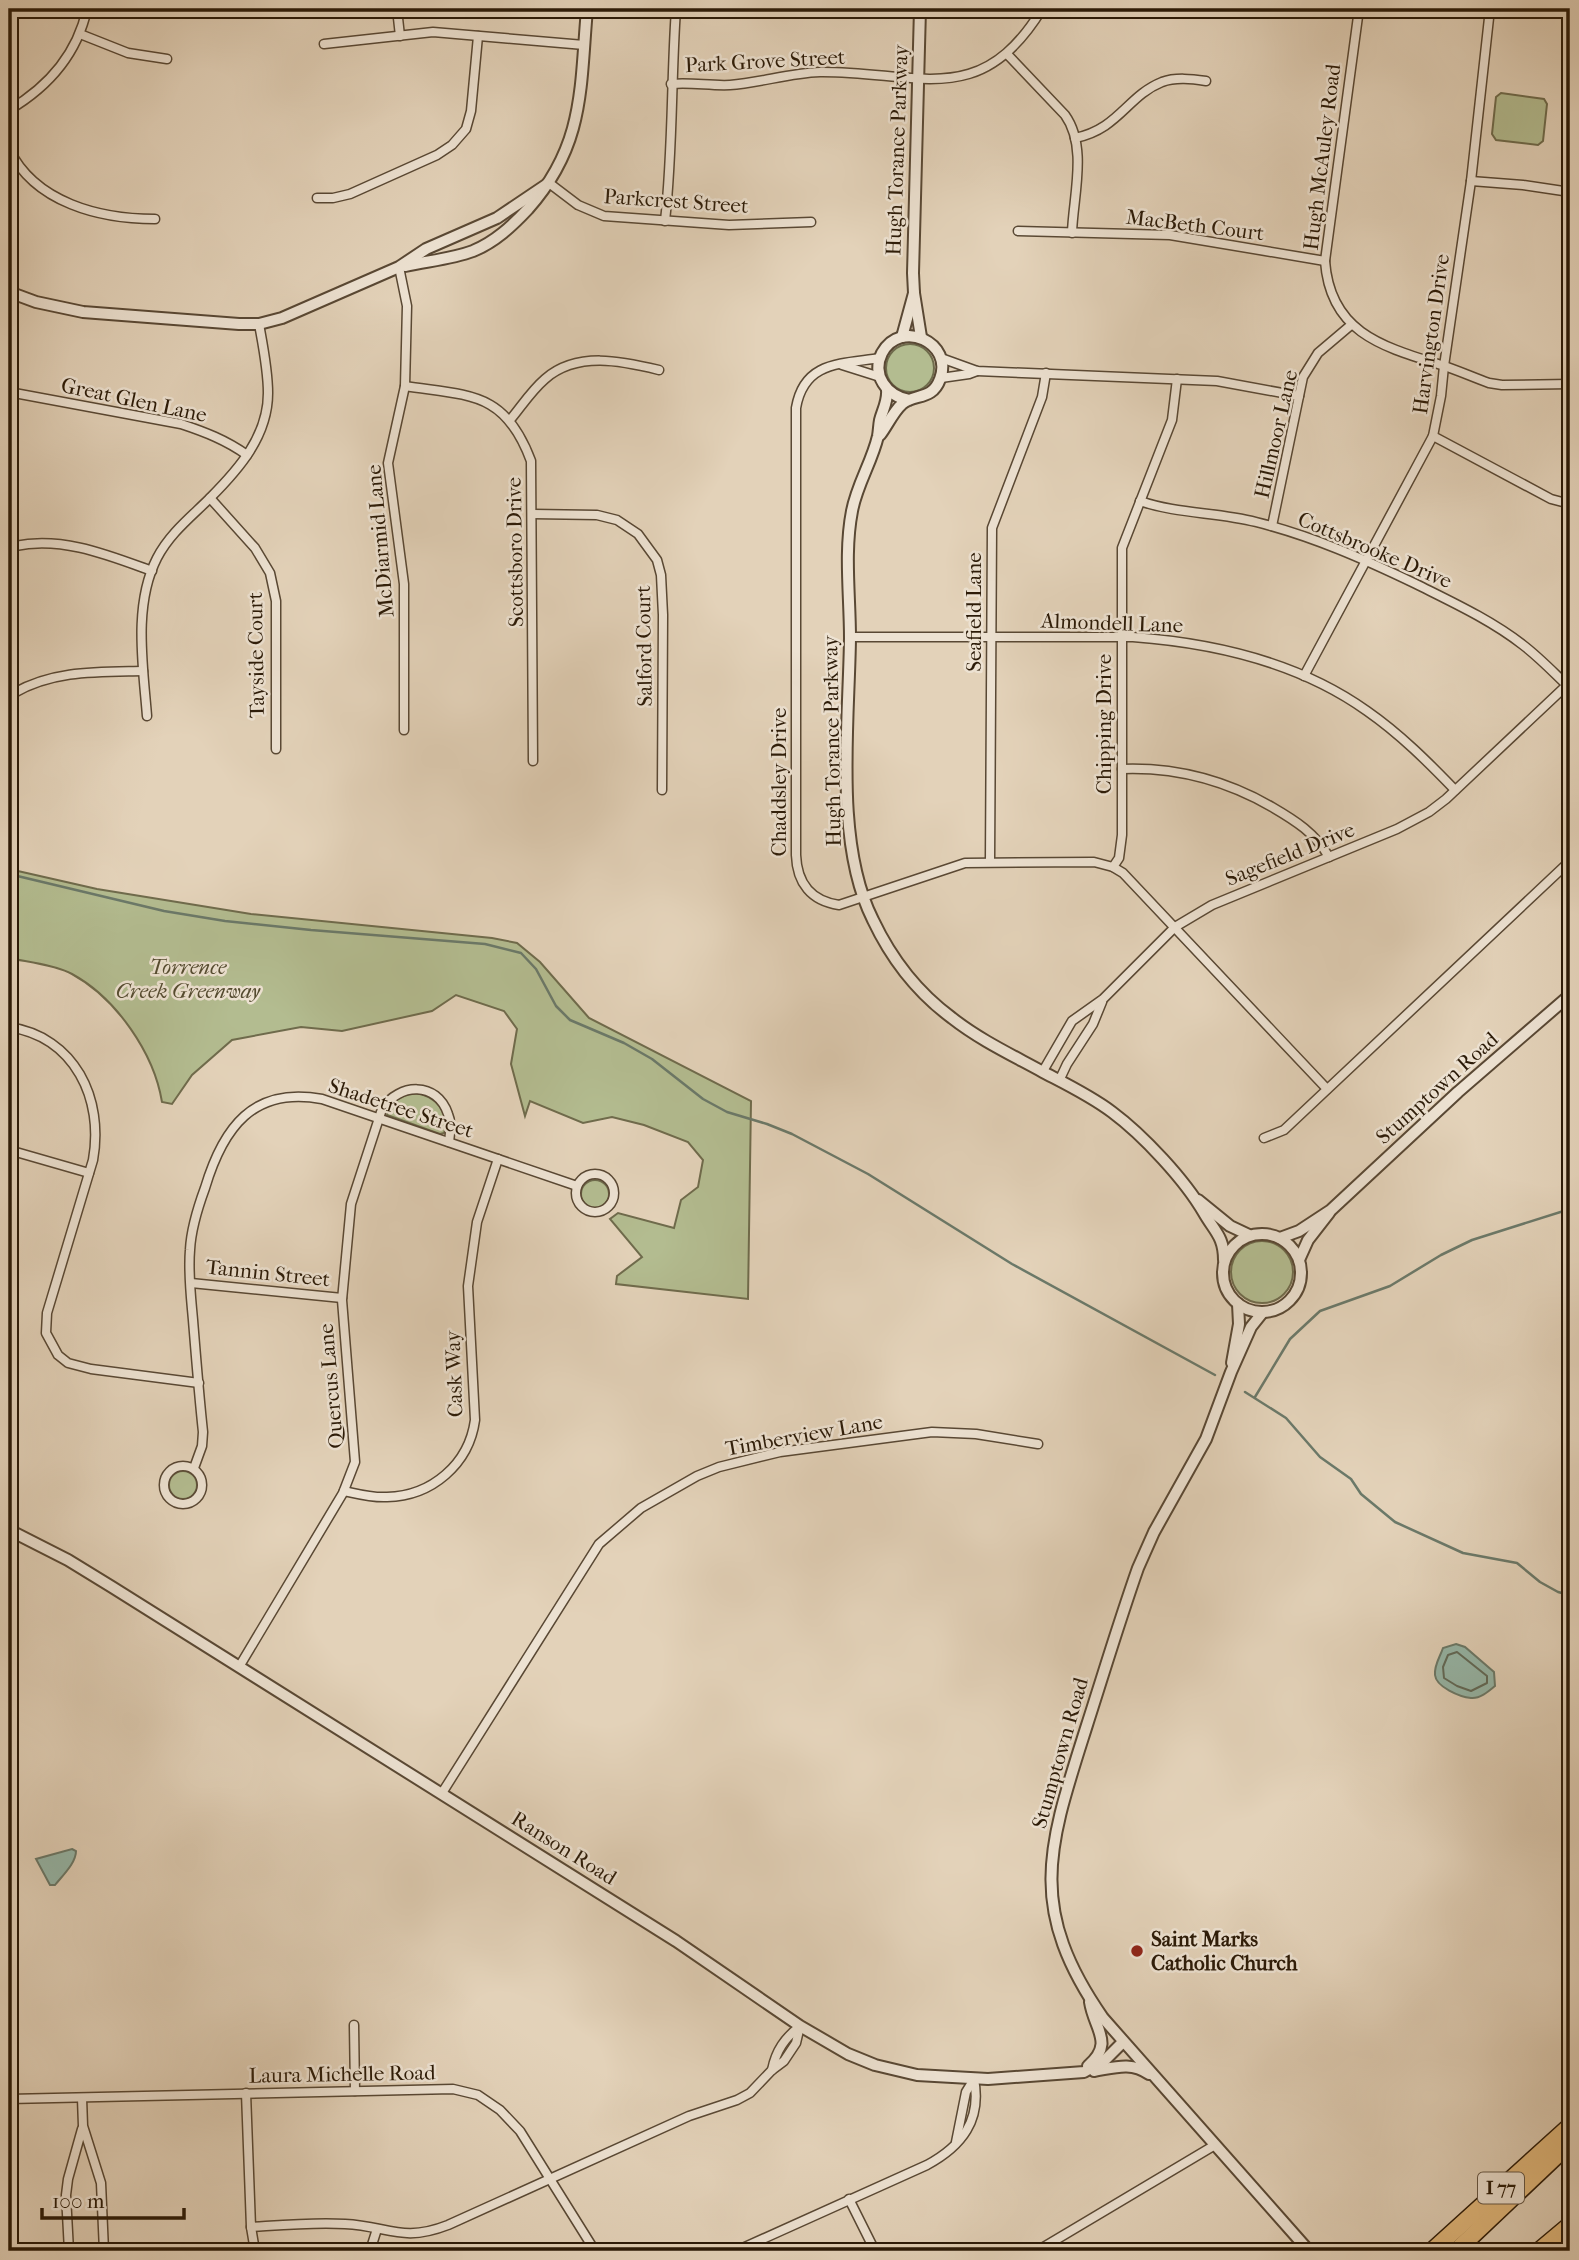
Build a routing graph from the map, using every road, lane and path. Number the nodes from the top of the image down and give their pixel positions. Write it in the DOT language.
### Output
graph roads {
  1 [pos="87,9"];
  2 [pos="397,9"];
  3 [pos="587,9"];
  4 [pos="676,9"];
  5 [pos="920,9"];
  6 [pos="1042,9"];
  7 [pos="1359,9"];
  8 [pos="1490,9"];
  9 [pos="80,34"];
  10 [pos="400,36"];
  11 [pos="478,36"];
  12 [pos="324,44"];
  13 [pos="584,45"];
  14 [pos="1007,54"];
  15 [pos="167,59"];
  16 [pos="918,78"];
  17 [pos="1206,80"];
  18 [pos="671,84"];
  19 [pos="9,110"];
  20 [pos="1075,138"];
  21 [pos="9,149"];
  22 [pos="1471,181"];
  23 [pos="549,183"];
  24 [pos="1570,192"];
  25 [pos="317,198"];
  26 [pos="155,219"];
  27 [pos="665,221"];
  28 [pos="811,222"];
  29 [pos="1018,231"];
  30 [pos="1072,233"];
  31 [pos="1325,261"];
  32 [pos="399,267"];
  33 [pos="9,292"];
  34 [pos="914,293"];
  35 [pos="259,324"];
  36 [pos="1351,325"];
  37 [pos="902,337"];
  38 [pos="921,337"];
  39 [pos="880,358"];
  40 [pos="941,358"];
  41 [pos="842,365"];
  42 [pos="1444,366"];
  43 [pos="659,370"];
  44 [pos="977,370"];
  45 [pos="1046,373"];
  46 [pos="880,377"];
  47 [pos="941,378"];
  48 [pos="1177,379"];
  49 [pos="1570,384"];
  50 [pos="405,386"];
  51 [pos="887,390"];
  52 [pos="9,392"];
  53 [pos="1299,396"];
  54 [pos="909,400"];
  55 [pos="510,420"];
  56 [pos="1433,436"];
  57 [pos="878,437"];
  58 [pos="247,454"];
  59 [pos="210,498"];
  60 [pos="1140,501"];
  61 [pos="1570,504"];
  62 [pos="533,514"];
  63 [pos="1272,526"];
  64 [pos="15,546"];
  65 [pos="1365,561"];
  66 [pos="152,571"];
  67 [pos="850,637"];
  68 [pos="1121,637"];
  69 [pos="991,639"];
  70 [pos="144,671"];
  71 [pos="1304,676"];
  72 [pos="1569,687"];
  73 [pos="14,693"];
  74 [pos="148,716"];
  75 [pos="404,730"];
  76 [pos="275,749"];
  77 [pos="533,761"];
  78 [pos="1122,769"];
  79 [pos="662,790"];
  80 [pos="1455,790"];
  81 [pos="1329,857"];
  82 [pos="1570,861"];
  83 [pos="990,862"];
  84 [pos="1113,867"];
  85 [pos="863,898"];
  86 [pos="1175,927"];
  87 [pos="1570,995"];
  88 [pos="1103,999"];
  89 [pos="9,1027"];
  90 [pos="1043,1071"];
  91 [pos="1059,1081"];
  92 [pos="1327,1089"];
  93 [pos="379,1118"];
  94 [pos="1264,1138"];
  95 [pos="449,1142"];
  96 [pos="9,1150"];
  97 [pos="498,1159"];
  98 [pos="89,1173"];
  99 [pos="577,1186"];
  100 [pos="1196,1198"];
  101 [pos="1331,1210"];
  102 [pos="1249,1235"];
  103 [pos="1280,1238"];
  104 [pos="1224,1260"];
  105 [pos="1299,1260"];
  106 [pos="191,1283"];
  107 [pos="342,1298"];
  108 [pos="1238,1304"];
  109 [pos="1263,1312"];
  110 [pos="1231,1372"];
  111 [pos="198,1383"];
  112 [pos="1038,1444"];
  113 [pos="194,1468"];
  114 [pos="344,1491"];
  115 [pos="9,1530"];
  116 [pos="239,1667"];
  117 [pos="442,1793"];
  118 [pos="1089,1997"];
  119 [pos="354,2025"];
  120 [pos="800,2026"];
  121 [pos="1124,2042"];
  122 [pos="1077,2073"];
  123 [pos="974,2079"];
  124 [pos="1157,2080"];
  125 [pos="355,2091"];
  126 [pos="246,2093"];
  127 [pos="82,2098"];
  128 [pos="9,2099"];
  129 [pos="83,2126"];
  130 [pos="1570,2126"];
  131 [pos="1570,2143"];
  132 [pos="1215,2146"];
  133 [pos="549,2179"];
  134 [pos="849,2199"];
  135 [pos="1570,2225"];
  136 [pos="251,2227"];
  137 [pos="377,2229"];
  138 [pos="1570,2244"];
  139 [pos="69,2251"];
  140 [pos="104,2251"];
  141 [pos="255,2251"];
  142 [pos="370,2251"];
  143 [pos="595,2251"];
  144 [pos="736,2251"];
  145 [pos="875,2251"];
  146 [pos="1037,2251"];
  147 [pos="1309,2251"];
  148 [pos="1432,2251"];
  149 [pos="1456,2251"];
  150 [pos="1539,2251"];
  151 [pos="1562,2251"];
  1 -- 9 [label="street"];
  2 -- 10 [label="street"];
  3 -- 13 [label="street"];
  4 -- 18 [label="street"];
  5 -- 16 [label="street, Hugh Torance Parkway"];
  6 -- 14 [label="street, Park Grove Street"];
  7 -- 31 [label="street, Hugh McAuley Road"];
  8 -- 22 [label="street, Harvington Drive"];
  9 -- 15 [label="street"];
  9 -- 19 [label="street"];
  10 -- 11 [label="street"];
  10 -- 12 [label="street"];
  11 -- 13 [label="street"];
  11 -- 25 [label="street"];
  13 -- 23 [label="street"];
  14 -- 16 [label="street, Park Grove Street"];
  14 -- 20 [label="street"];
  16 -- 18 [label="street, Park Grove Street"];
  16 -- 34 [label="street, Hugh Torance Parkway"];
  17 -- 20 [label="street"];
  18 -- 27 [label="street"];
  20 -- 30 [label="street"];
  21 -- 26 [label="street"];
  22 -- 24 [label="street"];
  22 -- 42 [label="street, Harvington Drive"];
  23 -- 27 [label="street, Parkcrest Street"];
  23 -- 32 [label="street"];
  23 -- 32 [label="street"];
  27 -- 28 [label="street, Parkcrest Street"];
  29 -- 30 [label="street, MacBeth Court"];
  30 -- 31 [label="street, MacBeth Court"];
  31 -- 36 [label="street, Hugh McAuley Road"];
  32 -- 35 [label="street"];
  32 -- 50 [label="street, McDiarmid Lane"];
  33 -- 35 [label="street"];
  34 -- 37 [label="street, Hugh Torance Parkway"];
  34 -- 38 [label="street, Hugh Torance Parkway"];
  35 -- 58 [label="street"];
  36 -- 42 [label="street, Hugh McAuley Road"];
  36 -- 53 [label="street, Hillmoor Lane"];
  37 -- 38 [label="street"];
  37 -- 39 [label="street"];
  38 -- 40 [label="street"];
  39 -- 41 [label="street, Chaddsley Drive"];
  39 -- 46 [label="street"];
  40 -- 44 [label="street"];
  40 -- 47 [label="street"];
  41 -- 46 [label="street"];
  41 -- 85 [label="street, Chaddsley Drive"];
  42 -- 49 [label="street, Hugh McAuley Road"];
  42 -- 56 [label="street, Harvington Drive"];
  43 -- 55 [label="street"];
  44 -- 45 [label="street"];
  44 -- 47 [label="street"];
  45 -- 48 [label="street"];
  45 -- 69 [label="street, Seafield Lane"];
  46 -- 51 [label="street"];
  47 -- 54 [label="street, Hugh Torance Parkway"];
  48 -- 53 [label="street"];
  48 -- 60 [label="street, Chipping Drive"];
  50 -- 55 [label="street, Scottsboro Drive"];
  50 -- 75 [label="street, McDiarmid Lane"];
  51 -- 54 [label="street"];
  51 -- 57 [label="street, Hugh Torance Parkway"];
  52 -- 58 [label="street, Great Glen Lane"];
  53 -- 63 [label="street, Hillmoor Lane"];
  54 -- 57 [label="street, Hugh Torance Parkway"];
  55 -- 62 [label="street, Scottsboro Drive"];
  56 -- 61 [label="street"];
  56 -- 65 [label="street, Harvington Drive"];
  57 -- 67 [label="street, Hugh Torance Parkway"];
  58 -- 59 [label="street"];
  59 -- 66 [label="street"];
  59 -- 76 [label="street, Tayside Court"];
  60 -- 63 [label="street, Cottsbrooke Drive"];
  60 -- 68 [label="street, Chipping Drive"];
  62 -- 77 [label="street, Scottsboro Drive"];
  62 -- 79 [label="street, Salford Court"];
  63 -- 65 [label="street, Cottsbrooke Drive"];
  64 -- 66 [label="street"];
  65 -- 71 [label="street, Harvington Drive"];
  65 -- 72 [label="street, Cottsbrooke Drive"];
  66 -- 70 [label="street"];
  67 -- 69 [label="street, Almondell Lane"];
  67 -- 85 [label="street, Hugh Torance Parkway"];
  68 -- 69 [label="street, Almondell Lane"];
  68 -- 71 [label="street, Almondell Lane"];
  68 -- 78 [label="street, Chipping Drive"];
  69 -- 83 [label="street, Seafield Lane"];
  70 -- 73 [label="street"];
  70 -- 74 [label="street"];
  71 -- 80 [label="street, Almondell Lane"];
  72 -- 80 [label="street, Sagefield Drive"];
  78 -- 81 [label="street"];
  78 -- 84 [label="street, Chipping Drive"];
  80 -- 81 [label="street, Sagefield Drive"];
  81 -- 86 [label="street, Sagefield Drive"];
  82 -- 92 [label="street"];
  83 -- 84 [label="street, Chaddsley Drive"];
  83 -- 85 [label="street, Chaddsley Drive"];
  84 -- 86 [label="street"];
  85 -- 90 [label="street, Hugh Torance Parkway"];
  86 -- 88 [label="street, Sagefield Drive"];
  86 -- 92 [label="street"];
  87 -- 101 [label="street, Stumptown Road"];
  88 -- 90 [label="street, Sagefield Drive"];
  88 -- 91 [label="street"];
  89 -- 98 [label="street"];
  90 -- 91 [label="street, Hugh Torance Parkway"];
  91 -- 100 [label="street, Hugh Torance Parkway"];
  92 -- 94 [label="street"];
  93 -- 95 [label="street, Shadetree Street"];
  93 -- 95 [label="street"];
  93 -- 106 [label="street, Shadetree Street"];
  93 -- 107 [label="street, Quercus Lane"];
  95 -- 97 [label="street, Shadetree Street"];
  96 -- 98 [label="street"];
  97 -- 99 [label="street, Shadetree Street"];
  97 -- 114 [label="street, Cask Way"];
  98 -- 111 [label="street"];
  99 -- 99 [label="street"];
  100 -- 102 [label="street, Hugh Torance Parkway"];
  100 -- 104 [label="street, Hugh Torance Parkway"];
  101 -- 103 [label="street, Stumptown Road"];
  101 -- 105 [label="street, Stumptown Road"];
  102 -- 103 [label="street"];
  102 -- 104 [label="street"];
  103 -- 105 [label="street"];
  104 -- 108 [label="street"];
  105 -- 109 [label="street"];
  106 -- 107 [label="street, Tannin Street"];
  106 -- 111 [label="street, Shadetree Street"];
  107 -- 114 [label="street, Quercus Lane"];
  108 -- 109 [label="street"];
  108 -- 110 [label="street, Stumptown Road"];
  109 -- 110 [label="street, Stumptown Road"];
  110 -- 118 [label="street, Stumptown Road"];
  111 -- 113 [label="street, Shadetree Street"];
  112 -- 117 [label="street, Timberview Lane"];
  113 -- 113 [label="street, Shadetree Street"];
  114 -- 116 [label="street, Quercus Lane"];
  115 -- 116 [label="street, Ranson Road"];
  116 -- 117 [label="street, Ranson Road"];
  117 -- 120 [label="street, Ranson Road"];
  118 -- 121 [label="street, Stumptown Road"];
  118 -- 122 [label="street"];
  119 -- 125 [label="street"];
  120 -- 123 [label="street, Ranson Road"];
  120 -- 133 [label="street"];
  121 -- 122 [label="street, Ranson Road"];
  121 -- 124 [label="street, Stumptown Road"];
  122 -- 123 [label="street, Ranson Road"];
  122 -- 124 [label="street"];
  123 -- 134 [label="street"];
  124 -- 132 [label="street, Stumptown Road"];
  125 -- 126 [label="street, Laura Michelle Road"];
  125 -- 133 [label="street, Laura Michelle Road"];
  126 -- 127 [label="street, Laura Michelle Road"];
  126 -- 136 [label="street"];
  127 -- 128 [label="street, Laura Michelle Road"];
  127 -- 129 [label="street"];
  129 -- 139 [label="street"];
  129 -- 140 [label="street"];
  130 -- 148 [label="highway, I 77"];
  131 -- 149 [label="highway, I 77"];
  132 -- 146 [label="street"];
  132 -- 147 [label="street, Stumptown Road"];
  133 -- 137 [label="street"];
  133 -- 143 [label="street, Laura Michelle Road"];
  134 -- 144 [label="street"];
  134 -- 145 [label="street"];
  135 -- 150 [label="highway"];
  136 -- 137 [label="street"];
  136 -- 141 [label="street"];
  137 -- 142 [label="street"];
  138 -- 151 [label="highway"];
}
